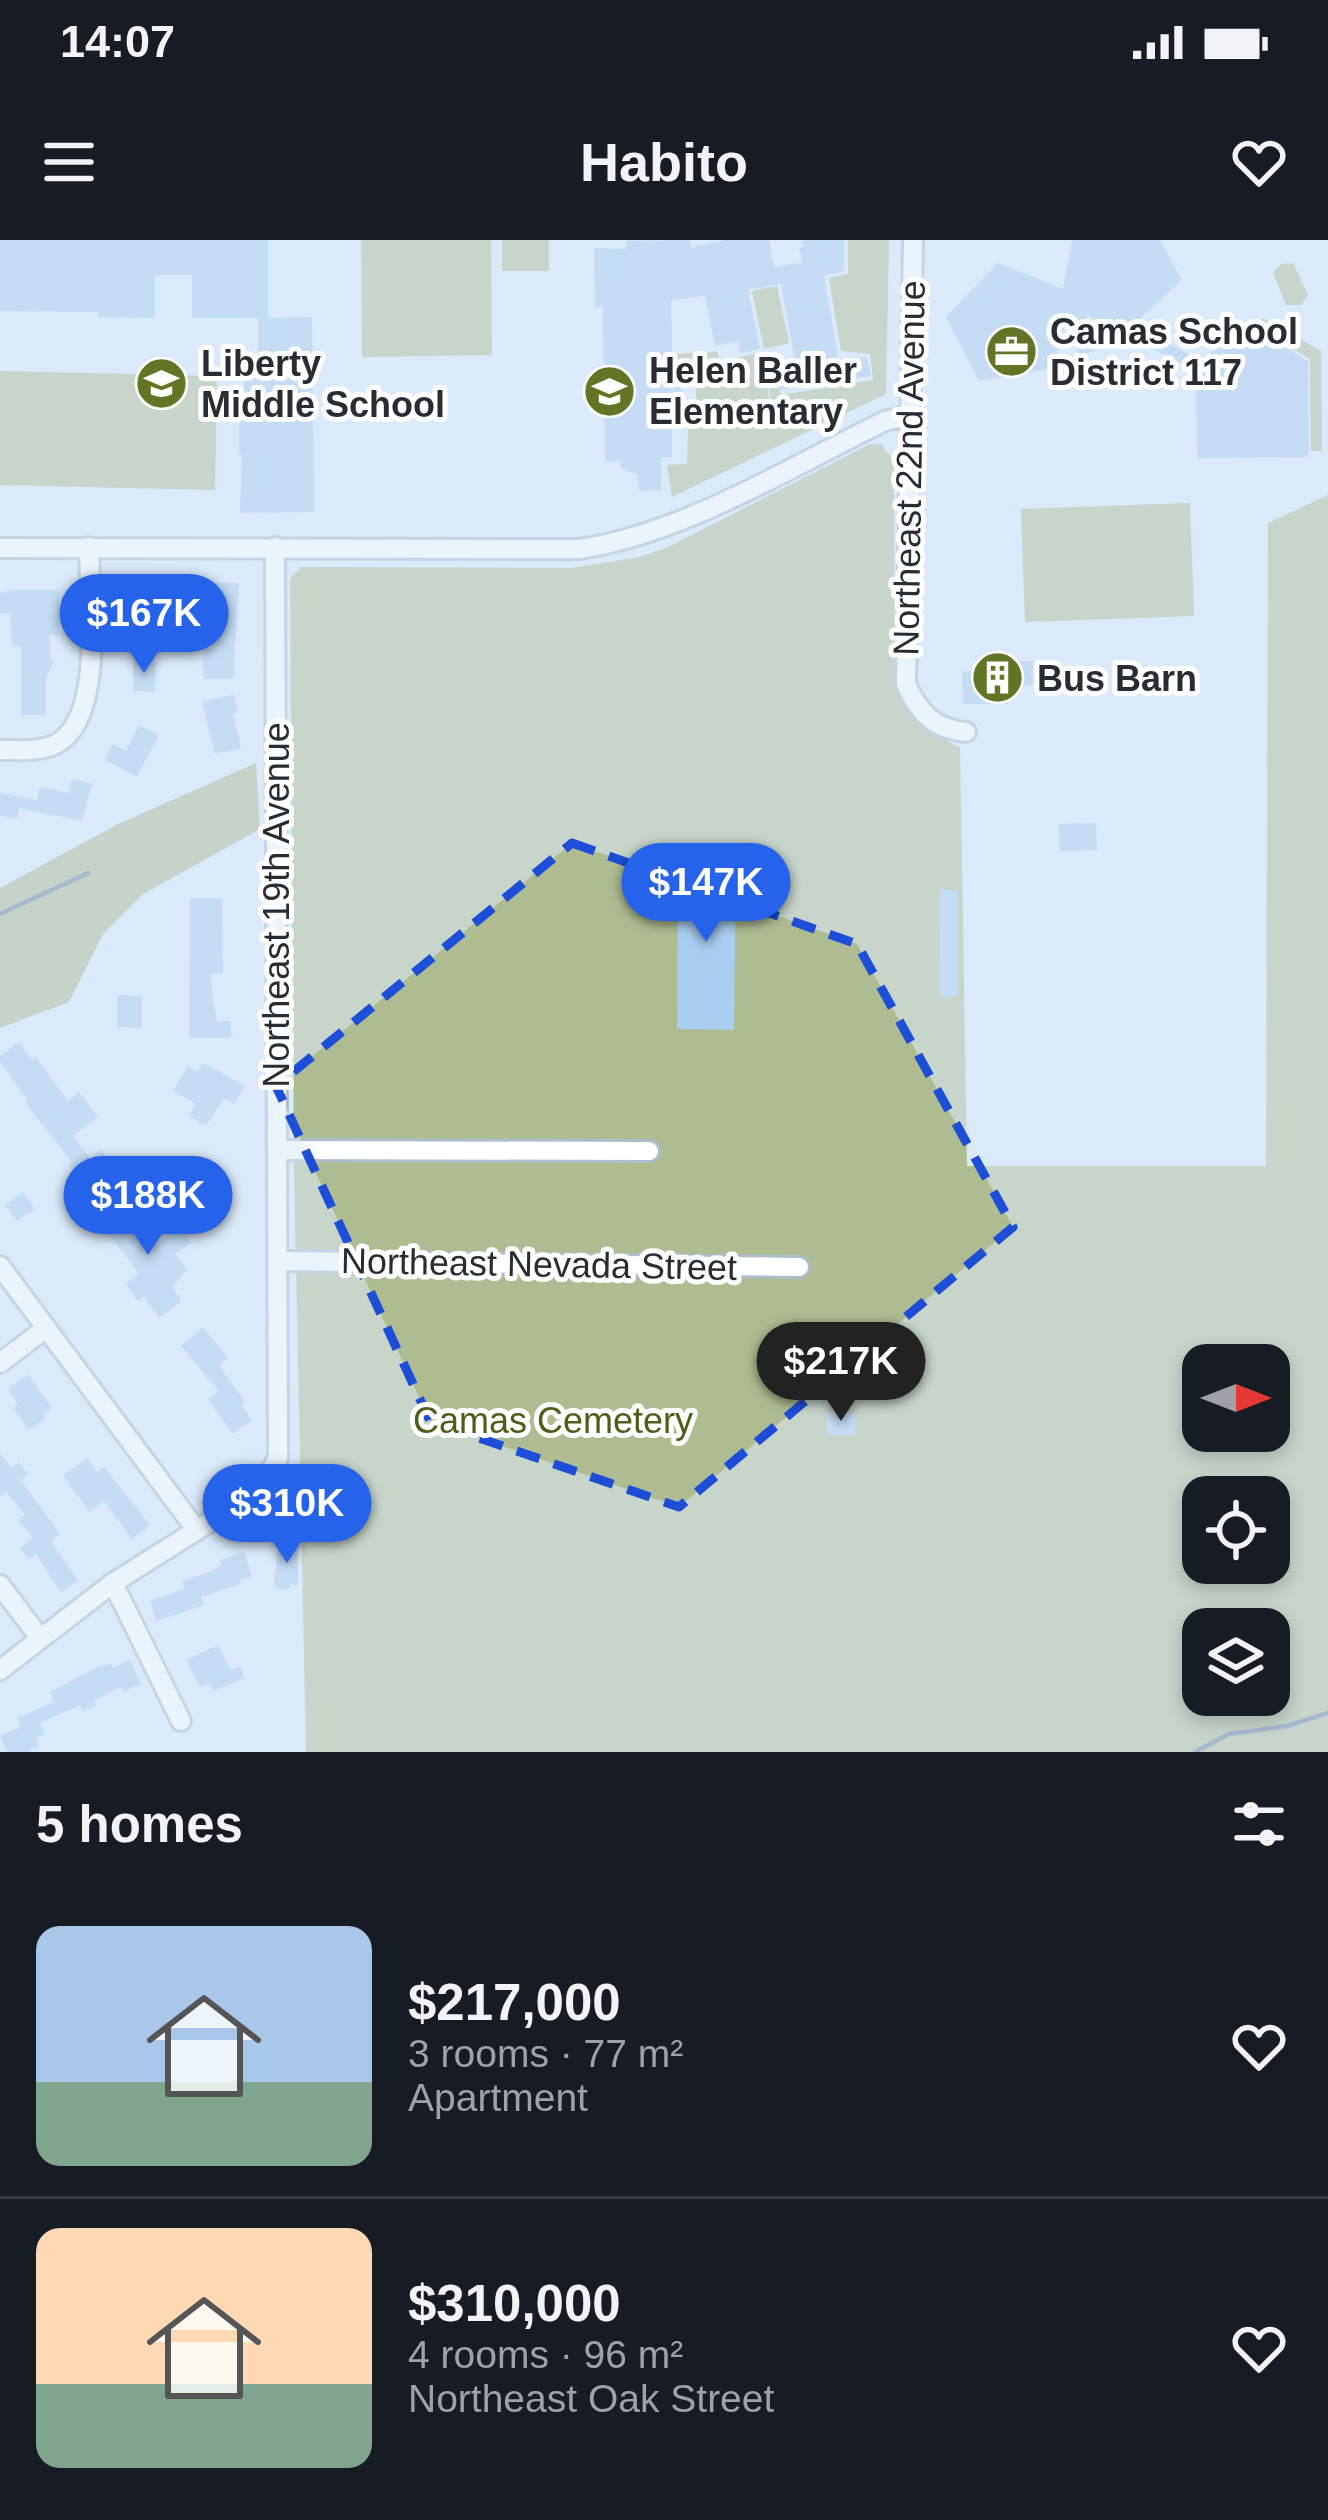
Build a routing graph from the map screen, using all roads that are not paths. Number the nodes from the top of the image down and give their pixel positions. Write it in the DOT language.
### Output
graph roads {
  1 [pos="914,240"];
  2 [pos="911,415"];
  3 [pos="89,547"];
  4 [pos="0,548"];
  5 [pos="275,548"];
  6 [pos="966,732"];
  7 [pos="0,750"];
  8 [pos="277,1150"];
  9 [pos="649,1151"];
  10 [pos="278,1261"];
  11 [pos="0,1266"];
  12 [pos="799,1267"];
  13 [pos="46,1328"];
  14 [pos="0,1363"];
  15 [pos="195,1528"];
  16 [pos="113,1583"];
  17 [pos="0,1585"];
  18 [pos="40,1639"];
  19 [pos="0,1670"];
  20 [pos="181,1721"];
  1 -- 2 [label="street, Northeast 22nd Avenue"];
  2 -- 5 [label="street"];
  2 -- 6 [label="street, Northeast 22nd Avenue"];
  3 -- 4 [label="street"];
  3 -- 5 [label="street"];
  3 -- 7 [label="street"];
  5 -- 8 [label="street, Northeast 19th Avenue"];
  8 -- 9 [label="street"];
  8 -- 10 [label="street, Northeast 19th Avenue"];
  10 -- 12 [label="street, Northeast Nevada Street"];
  10 -- 15 [label="street, Northeast 19th Avenue"];
  11 -- 13 [label="street"];
  13 -- 14 [label="street"];
  13 -- 15 [label="street"];
  15 -- 16 [label="street"];
  16 -- 18 [label="street"];
  16 -- 20 [label="street"];
  17 -- 18 [label="street"];
  18 -- 19 [label="street"];
}
